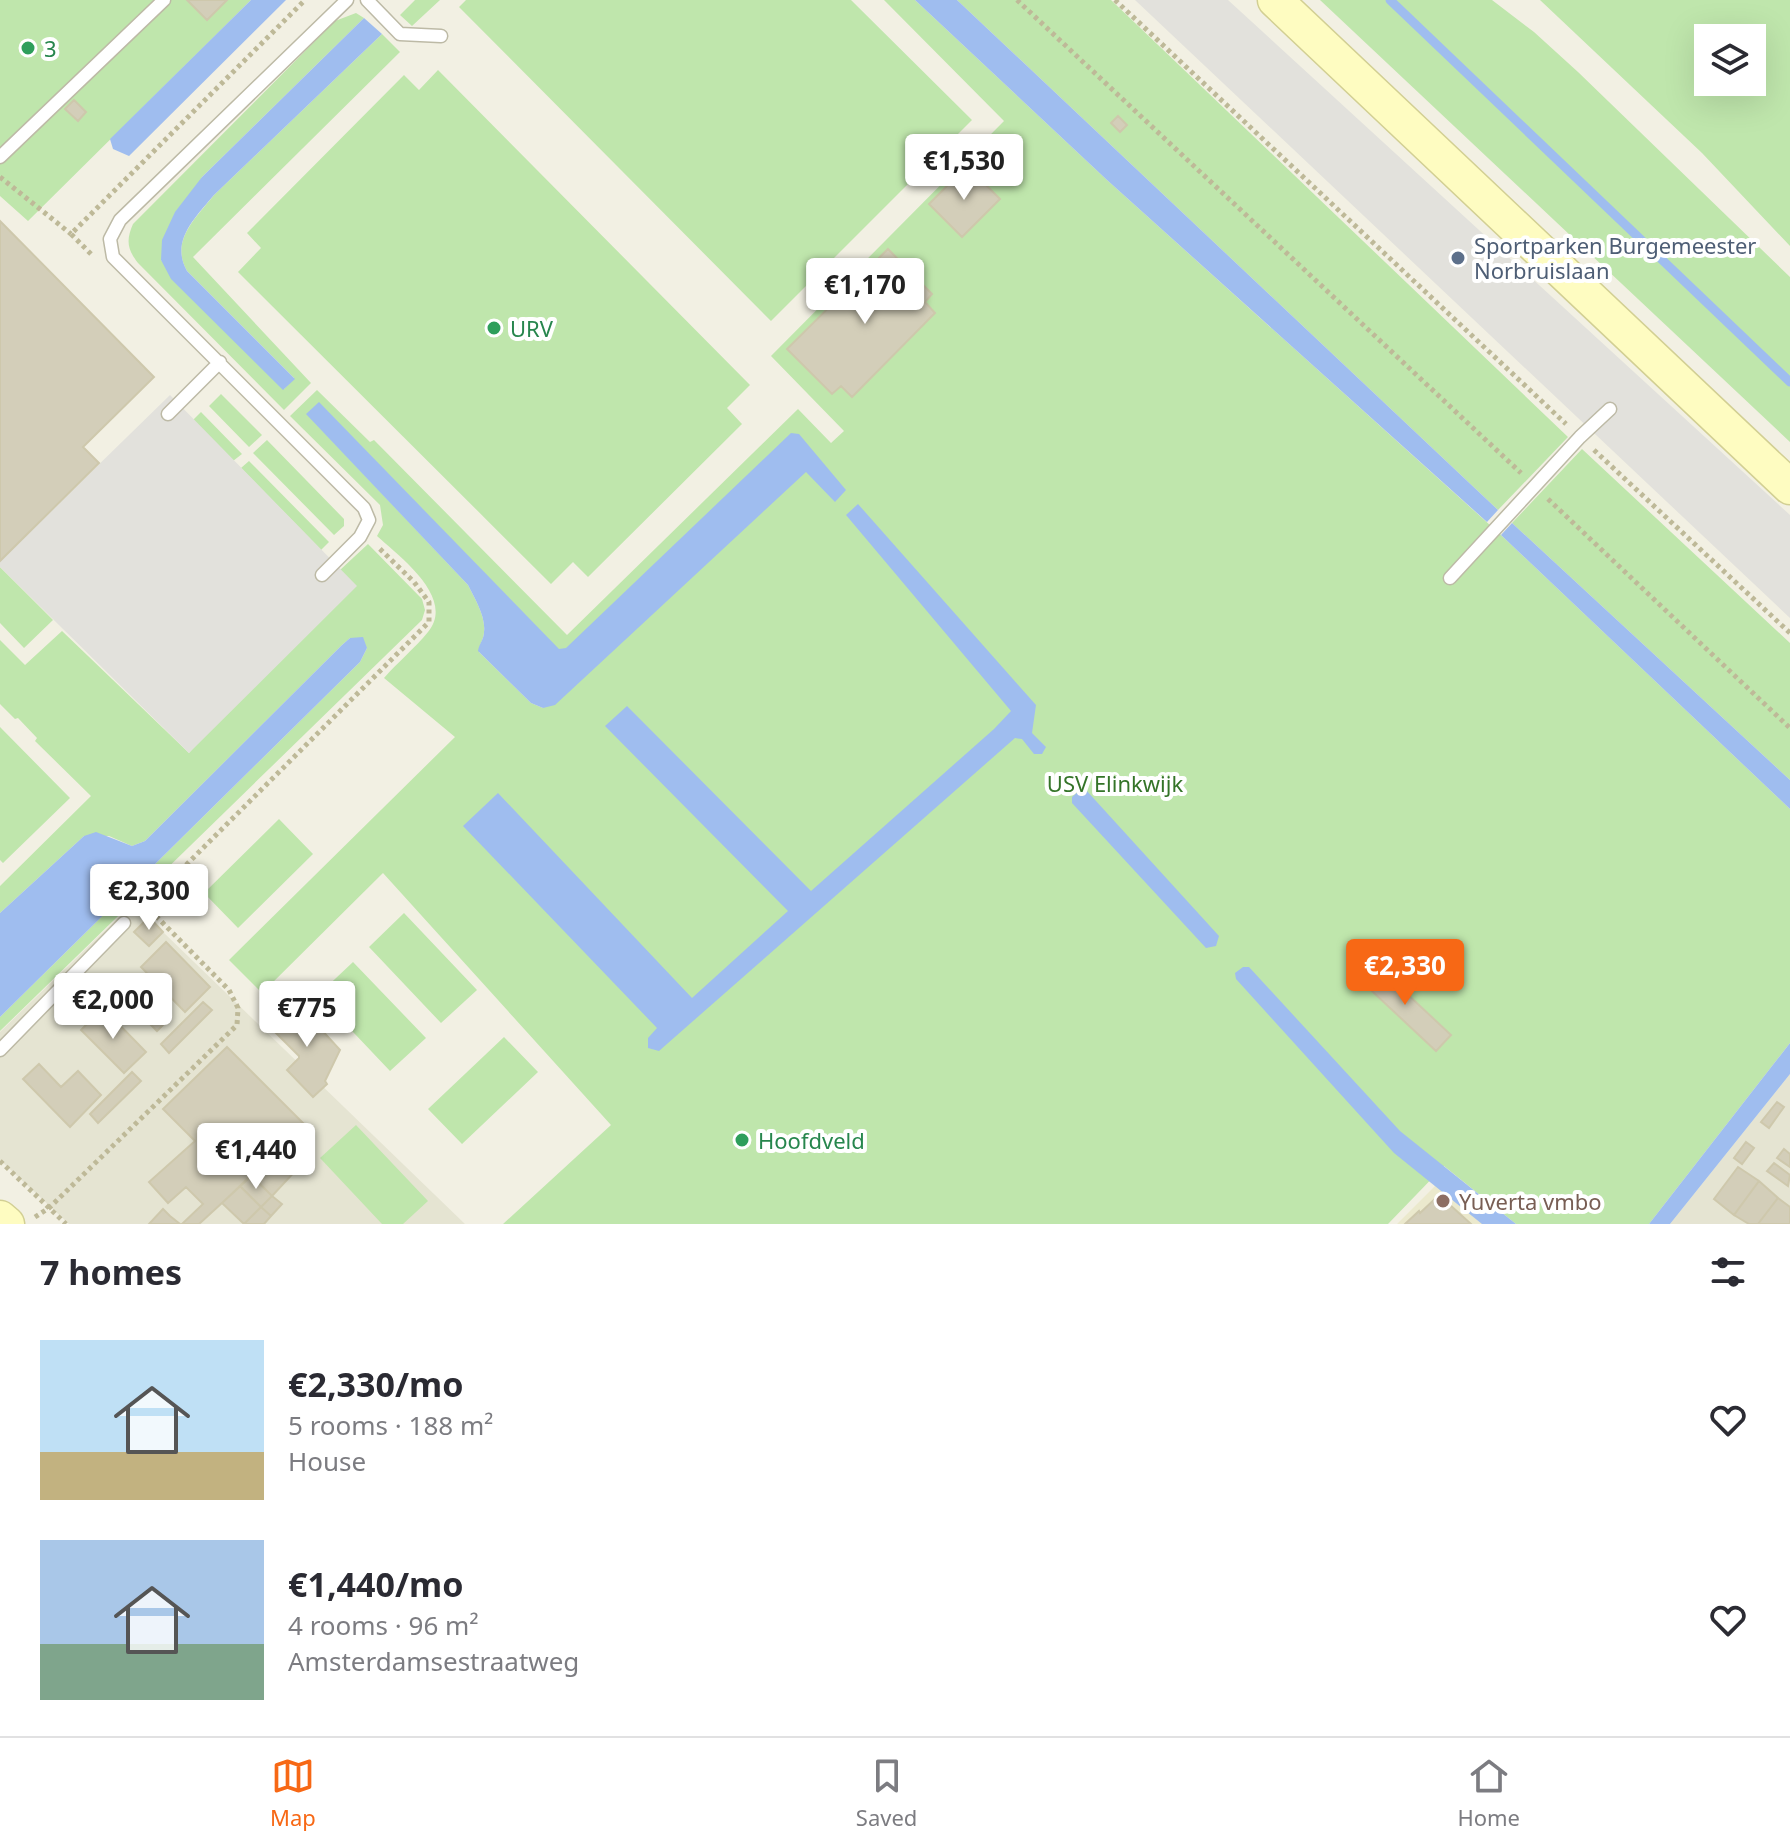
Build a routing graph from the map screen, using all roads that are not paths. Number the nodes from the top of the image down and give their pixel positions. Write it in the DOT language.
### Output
graph roads {
  1 [pos="164,0"];
  2 [pos="347,0"];
  3 [pos="367,0"];
  4 [pos="1275,0"];
  5 [pos="441,36"];
  6 [pos="0,157"];
  7 [pos="220,362"];
  8 [pos="1610,409"];
  9 [pos="168,414"];
  10 [pos="1790,487"];
  11 [pos="322,575"];
  12 [pos="1450,578"];
  13 [pos="124,923"];
  14 [pos="0,1050"];
  15 [pos="0,1218"];
  16 [pos="7,1224"];
  1 -- 6 [label="lane"];
  2 -- 7 [label="lane"];
  3 -- 5 [label="lane"];
  4 -- 10 [label="main road"];
  7 -- 9 [label="lane"];
  7 -- 11 [label="lane"];
  8 -- 12 [label="lane"];
  13 -- 14 [label="lane"];
  15 -- 16 [label="main road"];
}
